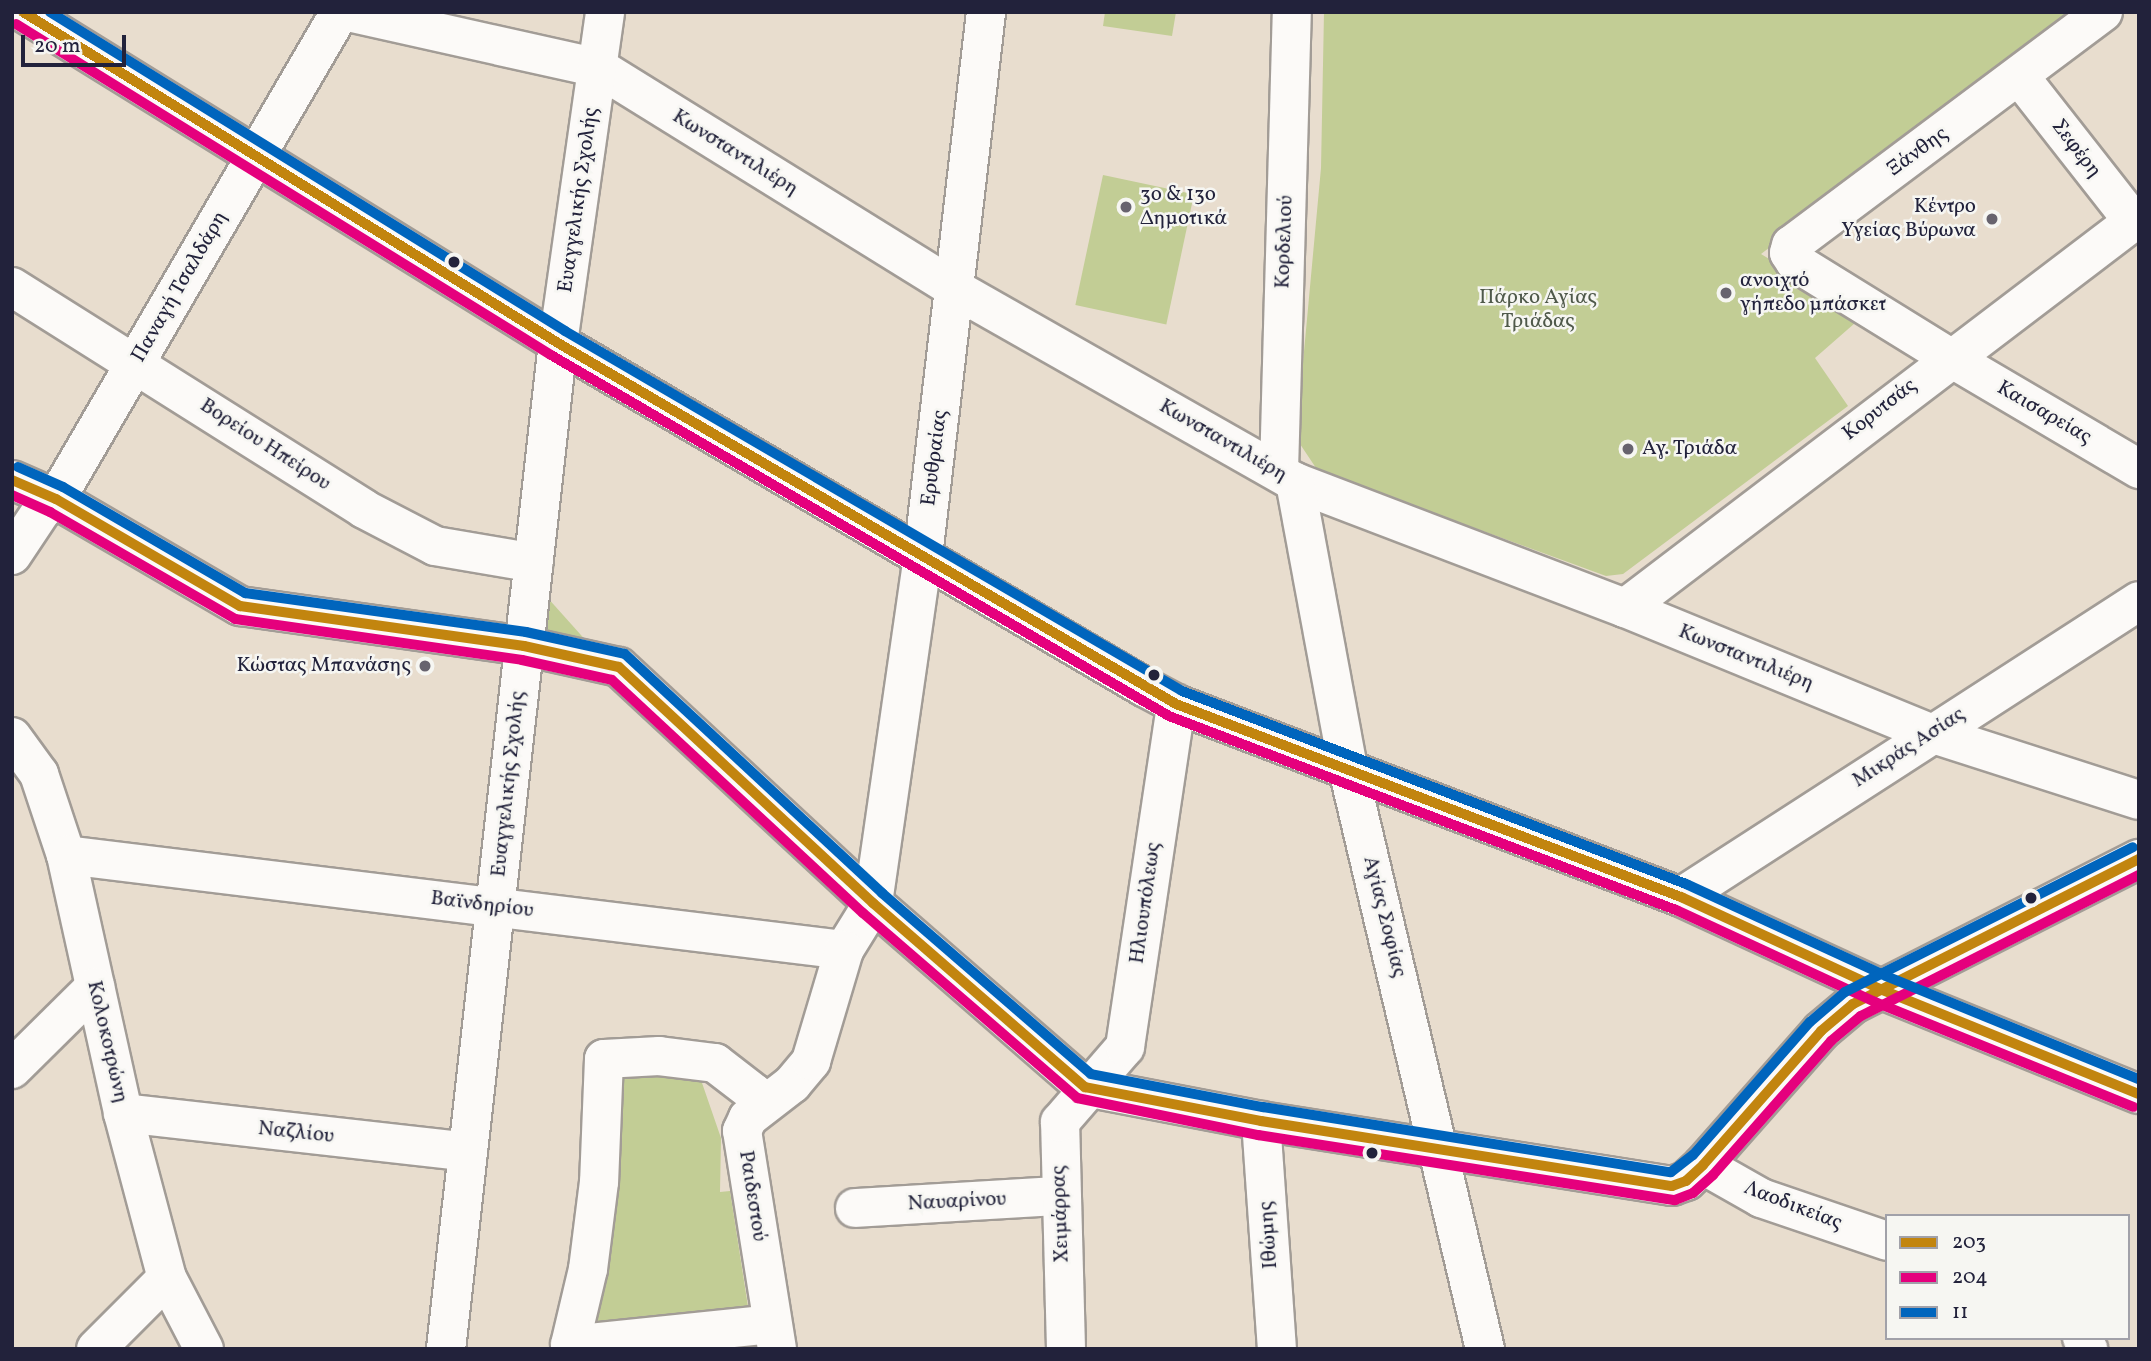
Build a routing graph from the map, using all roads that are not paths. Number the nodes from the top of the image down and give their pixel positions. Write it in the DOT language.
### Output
graph roads {
  1 [pos="23,12"];
  2 [pos="340,12"];
  3 [pos="348,12"];
  4 [pos="605,12"];
  5 [pos="1292,12"];
  6 [pos="2103,12"];
  7 [pos="984,13"];
  8 [pos="599,68"];
  9 [pos="2020,77"];
  10 [pos="256,156"];
  11 [pos="2136,219"];
  12 [pos="12,286"];
  13 [pos="955,289"];
  14 [pos="558,342"];
  15 [pos="1949,357"];
  16 [pos="136,363"];
  17 [pos="2139,469"];
  18 [pos="1287,477"];
  19 [pos="12,480"];
  20 [pos="56,499"];
  21 [pos="12,555"];
  22 [pos="923,556"];
  23 [pos="534,563"];
  24 [pos="2139,601"];
  25 [pos="1625,608"];
  26 [pos="524,646"];
  27 [pos="1176,704"];
  28 [pos="1930,733"];
  29 [pos="12,737"];
  30 [pos="1348,769"];
  31 [pos="12,779"];
  32 [pos="48,799"];
  33 [pos="2139,800"];
  34 [pos="66,855"];
  35 [pos="2139,859"];
  36 [pos="1681,897"];
  37 [pos="873,903"];
  38 [pos="495,907"];
  39 [pos="844,950"];
  40 [pos="95,987"];
  41 [pos="1880,989"];
  42 [pos="12,1069"];
  43 [pos="1085,1087"];
  44 [pos="2139,1094"];
  45 [pos="760,1106"];
  46 [pos="124,1113"];
  47 [pos="1261,1121"];
  48 [pos="468,1152"];
  49 [pos="1442,1152"];
  50 [pos="1703,1165"];
  51 [pos="1059,1196"];
  52 [pos="855,1208"];
  53 [pos="1885,1240"];
  54 [pos="167,1278"];
  55 [pos="774,1337"];
  56 [pos="96,1349"];
  57 [pos="204,1349"];
  58 [pos="446,1349"];
  59 [pos="1066,1349"];
  60 [pos="1277,1349"];
  61 [pos="1485,1349"];
  1 -- 10 [label="street"];
  2 -- 10 [label="street, Παναγή Τσαλδάρη"];
  3 -- 8 [label="street, Κωνσταντιλιέρη"];
  4 -- 8 [label="street, Ευαγγελικής Σχολής"];
  5 -- 18 [label="street, Κορδελιού"];
  6 -- 9 [label="street, Ξάνθης"];
  7 -- 13 [label="street, Ερυθραίας"];
  8 -- 13 [label="street, Κωνσταντιλιέρη"];
  8 -- 14 [label="street, Ευαγγελικής Σχολής"];
  9 -- 11 [label="street, Σεφέρη"];
  9 -- 15 [label="street, Ξάνθης"];
  10 -- 14 [label="street"];
  10 -- 16 [label="street, Παναγή Τσαλδάρη"];
  11 -- 15 [label="street, Κορυτσάς"];
  12 -- 16 [label="street, Βορείου Ηπείρου"];
  13 -- 18 [label="street, Κωνσταντιλιέρη"];
  13 -- 22 [label="street, Ερυθραίας"];
  14 -- 22 [label="street"];
  14 -- 23 [label="street, Ευαγγελικής Σχολής"];
  15 -- 17 [label="street, Καισαρείας"];
  15 -- 25 [label="street, Κορυτσάς"];
  16 -- 20 [label="street, Παναγή Τσαλδάρη"];
  16 -- 23 [label="street, Βορείου Ηπείρου"];
  18 -- 25 [label="street, Κωνσταντιλιέρη"];
  18 -- 30 [label="street, Αγίας Σοφίας"];
  19 -- 20 [label="street"];
  20 -- 21 [label="street, Παναγή Τσαλδάρη"];
  20 -- 26 [label="street"];
  22 -- 27 [label="street"];
  22 -- 37 [label="street, Ερυθραίας"];
  23 -- 26 [label="street, Ευαγγελικής Σχολής"];
  24 -- 28 [label="street, Μικράς Ασίας"];
  25 -- 28 [label="street, Κωνσταντιλιέρη"];
  26 -- 37 [label="street"];
  26 -- 38 [label="street, Ευαγγελικής Σχολής"];
  27 -- 30 [label="street"];
  27 -- 43 [label="street, Ηλιουπόλεως"];
  28 -- 33 [label="street, Κωνσταντιλιέρη"];
  28 -- 36 [label="street, Μικράς Ασίας"];
  29 -- 32 [label="street, Κολοκοτρώνη"];
  30 -- 36 [label="street"];
  30 -- 49 [label="street, Αγίας Σοφίας"];
  31 -- 32 [label="street"];
  32 -- 34 [label="street, Κολοκοτρώνη"];
  34 -- 38 [label="street, Βαϊνδηρίου"];
  34 -- 40 [label="street, Κολοκοτρώνη"];
  35 -- 41 [label="street"];
  36 -- 41 [label="street"];
  37 -- 39 [label="street"];
  37 -- 43 [label="street"];
  38 -- 39 [label="street, Βαϊνδηρίου"];
  38 -- 48 [label="street, Ευαγγελικής Σχολής"];
  39 -- 45 [label="street, Ραιδεστού"];
  40 -- 42 [label="street"];
  40 -- 46 [label="street, Κολοκοτρώνη"];
  41 -- 44 [label="street"];
  41 -- 50 [label="street"];
  43 -- 47 [label="street"];
  43 -- 51 [label="street, Χειμάρρας"];
  45 -- 55 [label="street, Ραιδεστού"];
  45 -- 55 [label="street"];
  46 -- 48 [label="street, Ναζλίου"];
  46 -- 54 [label="street, Κολοκοτρώνη"];
  47 -- 49 [label="street"];
  47 -- 60 [label="street, Ιθώμης"];
  48 -- 58 [label="street, Ευαγγελικής Σχολής"];
  49 -- 50 [label="street"];
  49 -- 61 [label="street, Αγίας Σοφίας"];
  50 -- 53 [label="street, Λαοδικείας"];
  51 -- 52 [label="street, Ναυαρίνου"];
  51 -- 59 [label="street, Χειμάρρας"];
  54 -- 56 [label="street"];
  54 -- 57 [label="street, Κολοκοτρώνη"];
}
